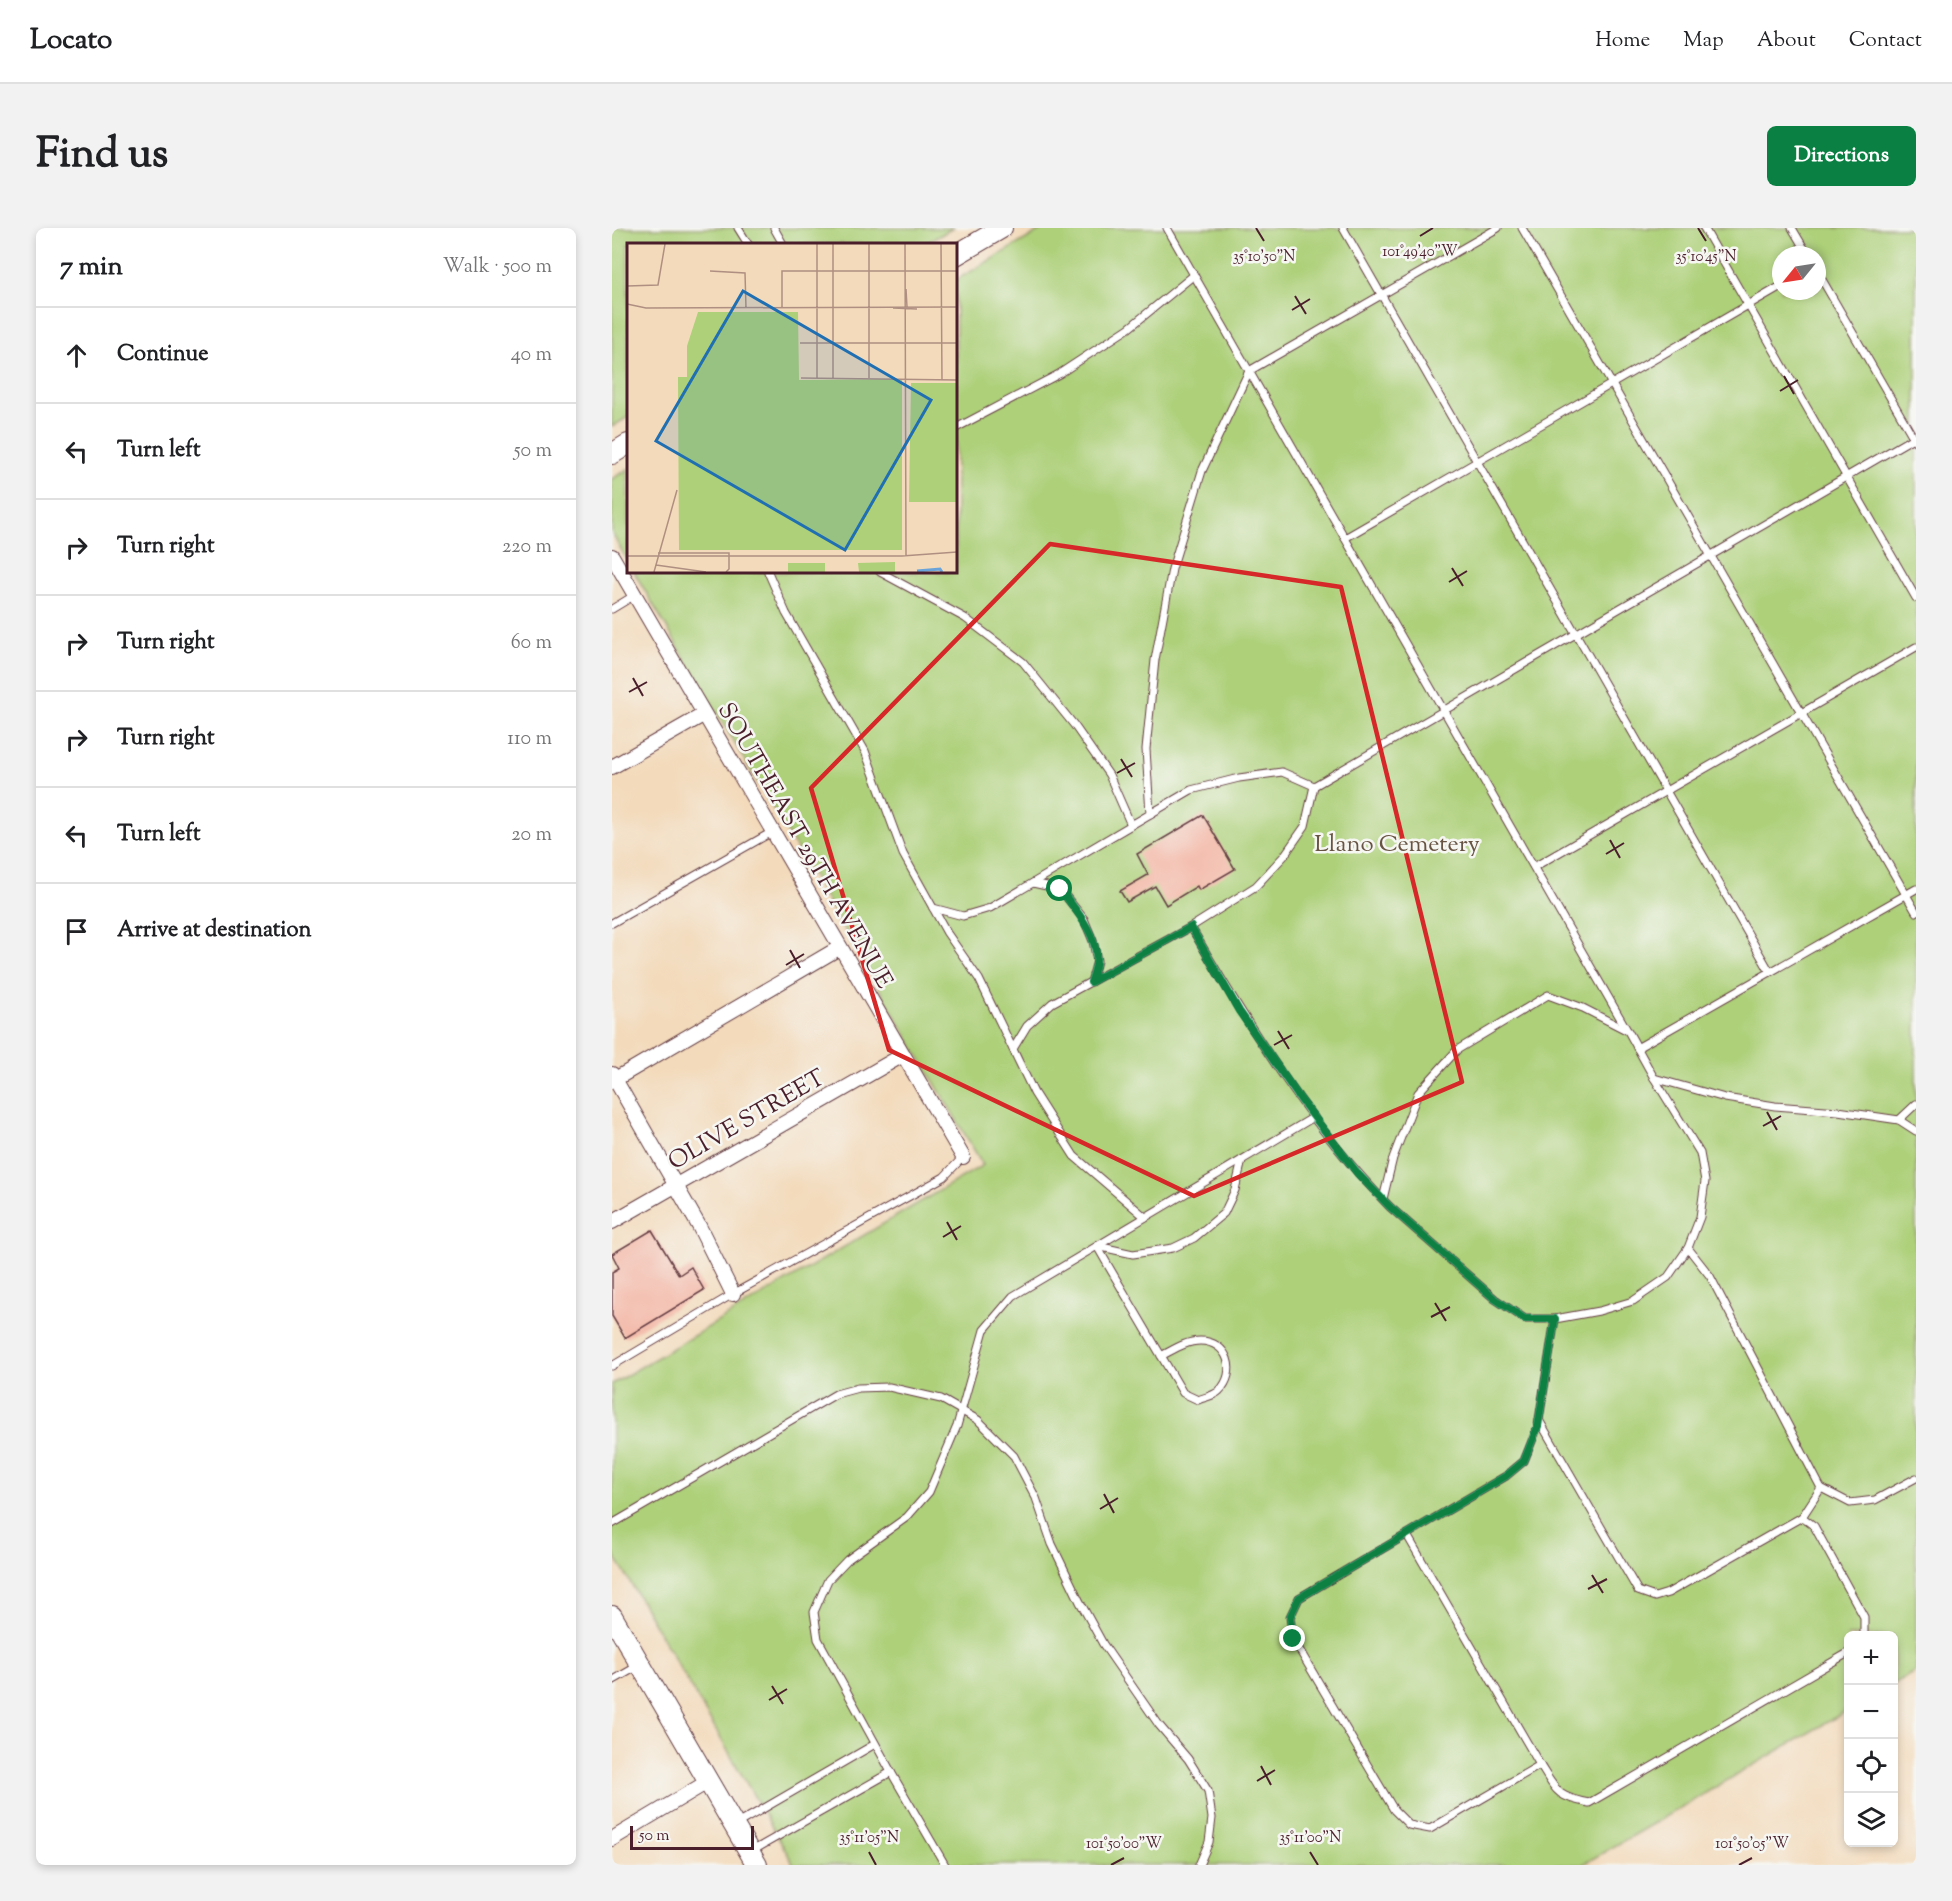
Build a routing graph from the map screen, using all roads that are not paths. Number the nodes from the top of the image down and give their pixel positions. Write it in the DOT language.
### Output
graph roads {
  1 [pos="738,228"];
  2 [pos="774,228"];
  3 [pos="1002,228"];
  4 [pos="1167,228"];
  5 [pos="1343,228"];
  6 [pos="1498,228"];
  7 [pos="1522,228"];
  8 [pos="1704,228"];
  9 [pos="1792,228"];
  10 [pos="747,243"];
  11 [pos="782,243"];
  12 [pos="1803,246"];
  13 [pos="957,254"];
  14 [pos="1194,275"];
  15 [pos="1826,287"];
  16 [pos="1772,291"];
  17 [pos="1381,295"];
  18 [pos="1748,305"];
  19 [pos="1249,371"];
  20 [pos="1612,384"];
  21 [pos="957,427"];
  22 [pos="1915,440"];
  23 [pos="627,445"];
  24 [pos="612,454"];
  25 [pos="1477,462"];
  26 [pos="1846,476"];
  27 [pos="1344,538"];
  28 [pos="1711,555"];
  29 [pos="612,556"];
  30 [pos="768,573"];
  31 [pos="882,573"];
  32 [pos="635,595"];
  33 [pos="1916,598"];
  34 [pos="612,609"];
  35 [pos="1576,634"];
  36 [pos="1916,647"];
  37 [pos="1444,710"];
  38 [pos="1802,713"];
  39 [pos="703,715"];
  40 [pos="612,767"];
  41 [pos="1314,786"];
  42 [pos="1666,791"];
  43 [pos="1150,814"];
  44 [pos="1131,825"];
  45 [pos="772,832"];
  46 [pos="1534,867"];
  47 [pos="1033,883"];
  48 [pos="1916,889"];
  49 [pos="1906,895"];
  50 [pos="933,908"];
  51 [pos="1916,912"];
  52 [pos="612,922"];
  53 [pos="1191,927"];
  54 [pos="840,948"];
  55 [pos="1770,972"];
  56 [pos="1091,982"];
  57 [pos="1628,1031"];
  58 [pos="1637,1048"];
  59 [pos="1013,1049"];
  60 [pos="903,1054"];
  61 [pos="613,1078"];
  62 [pos="1654,1078"];
  63 [pos="1916,1104"];
  64 [pos="1314,1117"];
  65 [pos="1899,1120"];
  66 [pos="1916,1131"];
  67 [pos="963,1157"];
  68 [pos="1242,1160"];
  69 [pos="676,1185"];
  70 [pos="1383,1199"];
  71 [pos="1146,1217"];
  72 [pos="612,1222"];
  73 [pos="1097,1246"];
  74 [pos="1688,1248"];
  75 [pos="734,1294"];
  76 [pos="1555,1319"];
  77 [pos="1161,1356"];
  78 [pos="612,1366"];
  79 [pos="961,1411"];
  80 [pos="1539,1420"];
  81 [pos="1916,1478"];
  82 [pos="1821,1488"];
  83 [pos="1802,1517"];
  84 [pos="612,1524"];
  85 [pos="1407,1535"];
  86 [pos="612,1616"];
  87 [pos="1864,1631"];
  88 [pos="1844,1655"];
  89 [pos="641,1665"];
  90 [pos="612,1681"];
  91 [pos="875,1744"];
  92 [pos="1540,1765"];
  93 [pos="891,1772"];
  94 [pos="709,1781"];
  95 [pos="734,1826"];
  96 [pos="612,1839"];
  97 [pos="754,1859"];
  98 [pos="945,1865"];
  99 [pos="1199,1865"];
  1 -- 10 [label="lane"];
  2 -- 11 [label="lane"];
  3 -- 13 [label="main road"];
  4 -- 14 [label="lane"];
  5 -- 17 [label="lane"];
  6 -- 17 [label="lane"];
  7 -- 20 [label="lane"];
  8 -- 18 [label="lane"];
  9 -- 12 [label="lane"];
  14 -- 19 [label="lane"];
  14 -- 21 [label="lane"];
  15 -- 22 [label="lane"];
  16 -- 18 [label="lane"];
  17 -- 19 [label="lane"];
  17 -- 25 [label="lane"];
  18 -- 20 [label="lane"];
  18 -- 26 [label="lane"];
  19 -- 27 [label="lane"];
  19 -- 43 [label="lane"];
  20 -- 25 [label="lane"];
  20 -- 28 [label="lane"];
  22 -- 26 [label="lane"];
  23 -- 24 [label="main road"];
  25 -- 27 [label="lane"];
  25 -- 35 [label="lane"];
  26 -- 28 [label="lane"];
  26 -- 33 [label="lane"];
  27 -- 37 [label="lane"];
  28 -- 35 [label="lane"];
  28 -- 38 [label="lane"];
  29 -- 32 [label="street, SOUTHEAST 29TH AVENUE"];
  30 -- 50 [label="lane"];
  31 -- 44 [label="lane"];
  32 -- 34 [label="lane"];
  32 -- 39 [label="street, SOUTHEAST 29TH AVENUE"];
  35 -- 37 [label="lane"];
  35 -- 42 [label="lane"];
  36 -- 38 [label="lane"];
  37 -- 41 [label="lane"];
  37 -- 46 [label="lane"];
  38 -- 42 [label="lane"];
  38 -- 49 [label="lane"];
  39 -- 40 [label="street"];
  39 -- 45 [label="street, SOUTHEAST 29TH AVENUE"];
  41 -- 43 [label="lane"];
  41 -- 53 [label="lane"];
  42 -- 46 [label="lane"];
  42 -- 55 [label="lane"];
  43 -- 44 [label="lane"];
  44 -- 47 [label="lane"];
  45 -- 52 [label="lane"];
  45 -- 54 [label="street, SOUTHEAST 29TH AVENUE"];
  46 -- 57 [label="lane"];
  47 -- 50 [label="lane"];
  47 -- 56 [label="lane"];
  48 -- 49 [label="lane"];
  49 -- 51 [label="lane"];
  49 -- 55 [label="lane"];
  50 -- 59 [label="lane"];
  53 -- 56 [label="lane"];
  53 -- 64 [label="lane"];
  54 -- 60 [label="street, SOUTHEAST 29TH AVENUE"];
  54 -- 61 [label="street"];
  55 -- 58 [label="lane"];
  56 -- 59 [label="lane"];
  57 -- 58 [label="lane"];
  57 -- 70 [label="lane"];
  58 -- 62 [label="lane"];
  59 -- 71 [label="lane"];
  60 -- 67 [label="street, SOUTHEAST 29TH AVENUE"];
  60 -- 69 [label="street, OLIVE STREET"];
  61 -- 69 [label="street"];
  62 -- 65 [label="lane"];
  62 -- 74 [label="lane"];
  63 -- 65 [label="lane"];
  64 -- 68 [label="lane"];
  64 -- 70 [label="lane"];
  65 -- 66 [label="lane"];
  67 -- 75 [label="lane"];
  68 -- 71 [label="lane"];
  68 -- 73 [label="lane"];
  69 -- 72 [label="street, OLIVE STREET"];
  69 -- 75 [label="street"];
  70 -- 76 [label="lane"];
  71 -- 73 [label="lane"];
  73 -- 77 [label="lane"];
  73 -- 79 [label="lane"];
  74 -- 76 [label="lane"];
  74 -- 82 [label="lane"];
  75 -- 78 [label="lane"];
  76 -- 80 [label="lane"];
  77 -- 77 [label="lane"];
  79 -- 84 [label="lane"];
  79 -- 91 [label="lane"];
  79 -- 99 [label="lane"];
  80 -- 83 [label="lane"];
  80 -- 85 [label="lane"];
  81 -- 82 [label="lane"];
  82 -- 83 [label="lane"];
  83 -- 87 [label="lane"];
  85 -- 92 [label="lane"];
  85 -- 92 [label="lane"];
  86 -- 89 [label="main road"];
  88 -- 92 [label="lane"];
  89 -- 90 [label="lane"];
  89 -- 94 [label="main road"];
  91 -- 93 [label="lane"];
  91 -- 95 [label="lane"];
  93 -- 97 [label="lane"];
  93 -- 98 [label="lane"];
  94 -- 95 [label="main road"];
  94 -- 96 [label="street"];
  95 -- 97 [label="main road"];
}
